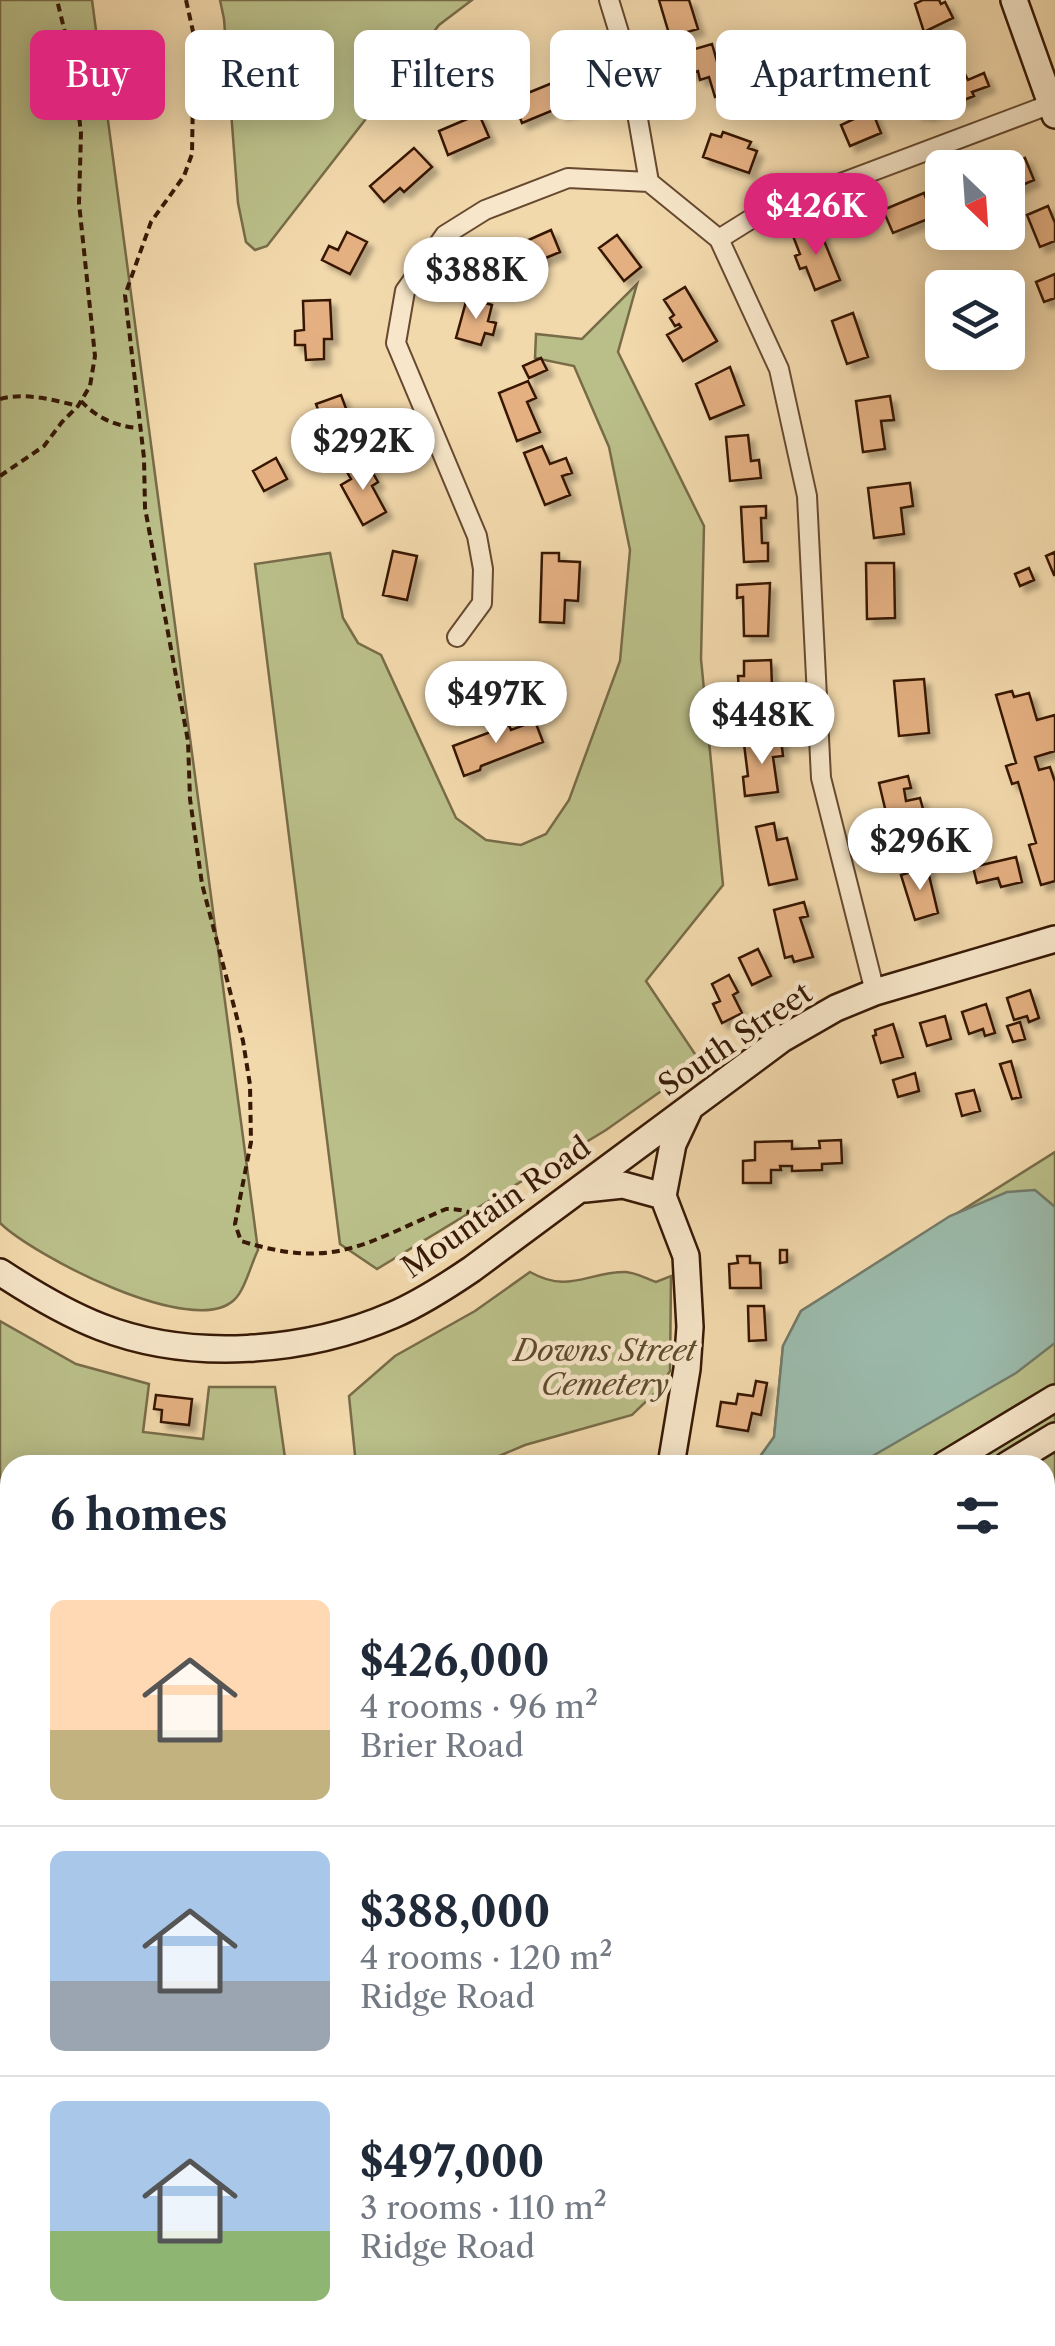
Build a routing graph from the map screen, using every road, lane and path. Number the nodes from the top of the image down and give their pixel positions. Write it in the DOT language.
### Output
graph roads {
  1 [pos="57,0"];
  2 [pos="186,0"];
  3 [pos="609,0"];
  4 [pos="1014,0"];
  5 [pos="1053,110"];
  6 [pos="649,182"];
  7 [pos="719,238"];
  8 [pos="0,399"];
  9 [pos="80,404"];
  10 [pos="140,428"];
  11 [pos="0,476"];
  12 [pos="457,636"];
  13 [pos="1055,939"];
  14 [pos="874,992"];
  15 [pos="691,1107"];
  16 [pos="630,1153"];
  17 [pos="580,1190"];
  18 [pos="664,1196"];
  19 [pos="504,1246"];
  20 [pos="0,1272"];
  21 [pos="1055,1398"];
  22 [pos="1055,1436"];
  23 [pos="674,1455"];
  24 [pos="961,1455"];
  25 [pos="1024,1455"];
  1 -- 9 [label="path"];
  2 -- 10 [label="path"];
  3 -- 6 [label="street"];
  4 -- 5 [label="main road"];
  5 -- 7 [label="street"];
  6 -- 7 [label="street"];
  6 -- 12 [label="street"];
  7 -- 14 [label="street"];
  8 -- 9 [label="path"];
  9 -- 10 [label="path"];
  9 -- 11 [label="path"];
  10 -- 19 [label="path"];
  13 -- 14 [label="main road, South Street"];
  14 -- 15 [label="main road, South Street"];
  15 -- 16 [label="main road, South Street"];
  15 -- 18 [label="main road"];
  16 -- 17 [label="main road, Mountain Road"];
  17 -- 18 [label="main road"];
  17 -- 19 [label="main road, Mountain Road"];
  18 -- 23 [label="main road"];
  19 -- 20 [label="main road, Mountain Road"];
  21 -- 24 [label="main road"];
  22 -- 25 [label="main road"];
}
